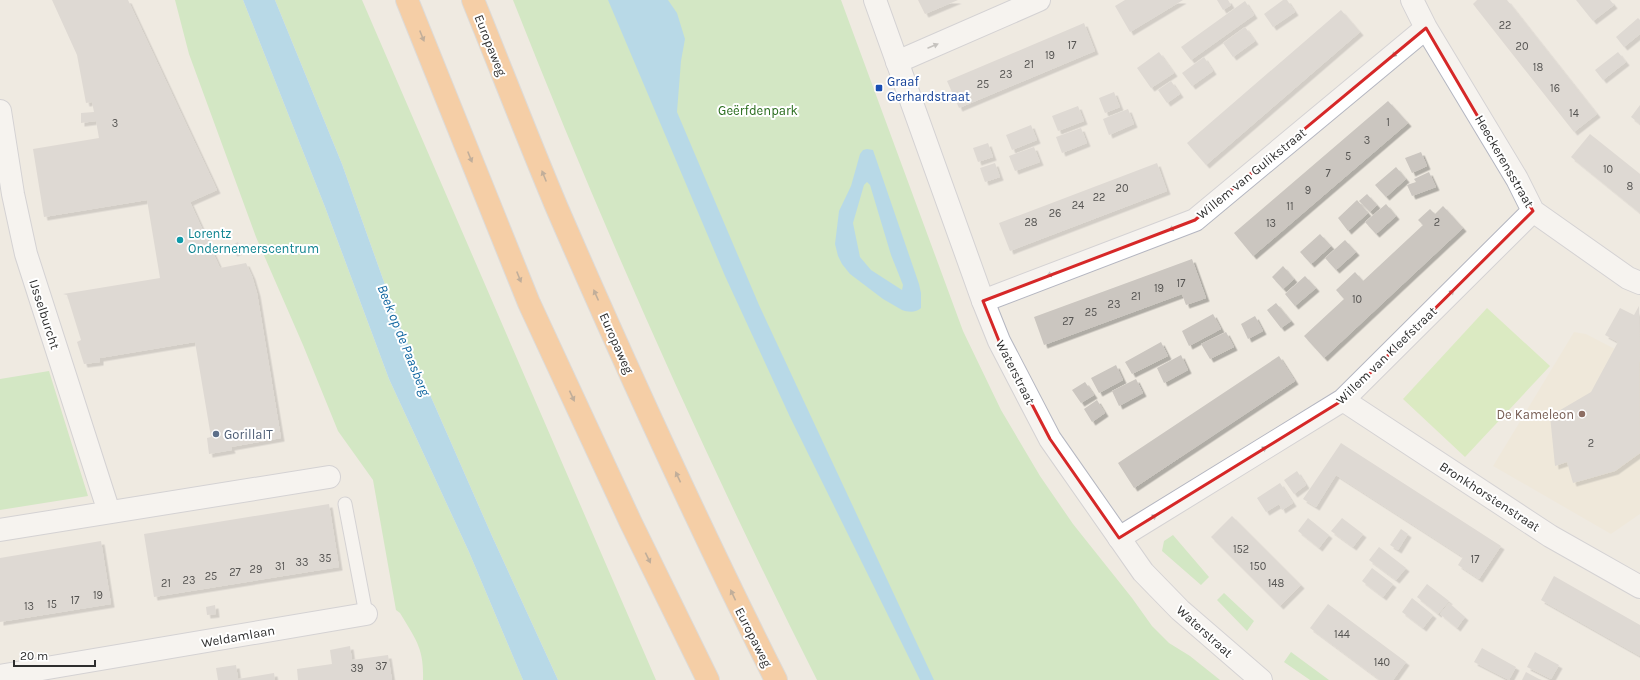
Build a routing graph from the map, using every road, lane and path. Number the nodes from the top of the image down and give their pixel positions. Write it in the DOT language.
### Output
graph roads {
  1 [pos="407,0"];
  2 [pos="472,0"];
  3 [pos="875,0"];
  4 [pos="1039,0"];
  5 [pos="1412,0"];
  6 [pos="1426,28"];
  7 [pos="897,62"];
  8 [pos="0,111"];
  9 [pos="1533,211"];
  10 [pos="1640,283"];
  11 [pos="983,300"];
  12 [pos="1343,400"];
  13 [pos="329,477"];
  14 [pos="345,504"];
  15 [pos="109,512"];
  16 [pos="0,530"];
  17 [pos="1119,538"];
  18 [pos="1640,587"];
  19 [pos="366,614"];
  20 [pos="0,676"];
  21 [pos="708,680"];
  22 [pos="776,680"];
  23 [pos="1261,680"];
  1 -- 21 [label="highway, one-way"];
  22 -- 2 [label="highway, Europaweg, one-way"];
  3 -- 7 [label="street, Waterstraat"];
  7 -- 4 [label="street, one-way"];
  5 -- 6 [label="street, Heeckerensstraat"];
  6 -- 9 [label="street, Heeckerensstraat"];
  6 -- 11 [label="street, Willem van Gulikstraat, one-way"];
  7 -- 11 [label="street, Waterstraat"];
  8 -- 15 [label="street, IJsselburcht"];
  9 -- 10 [label="street, Heeckerensstraat"];
  12 -- 9 [label="street, Willem van Kleefstraat, one-way"];
  11 -- 17 [label="street, Waterstraat"];
  17 -- 12 [label="street, Willem van Kleefstraat, one-way"];
  12 -- 18 [label="street, Bronkhorstenstraat"];
  13 -- 15 [label="street"];
  14 -- 19 [label="lane, Weldamlaan"];
  15 -- 16 [label="street"];
  17 -- 23 [label="street, Waterstraat"];
  19 -- 20 [label="street, Weldamlaan"];
}
